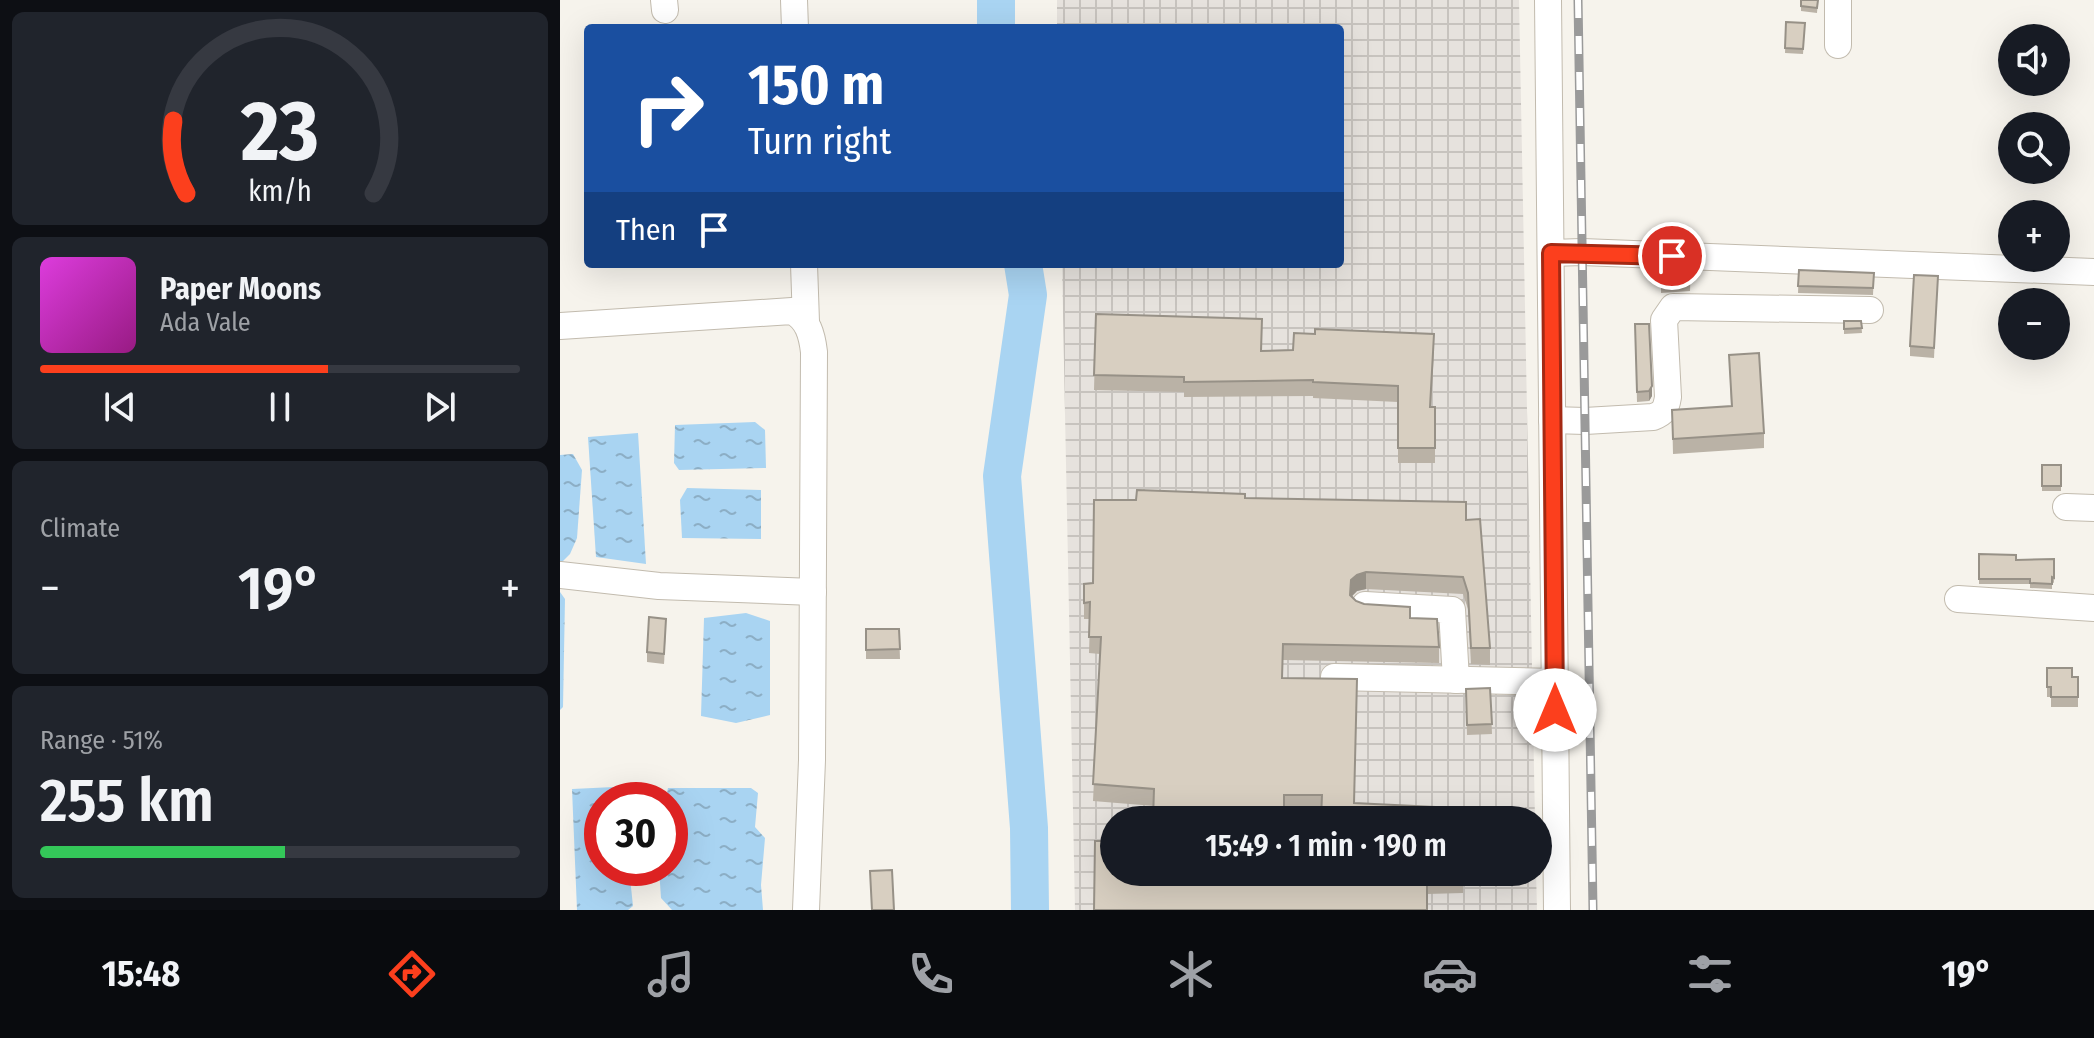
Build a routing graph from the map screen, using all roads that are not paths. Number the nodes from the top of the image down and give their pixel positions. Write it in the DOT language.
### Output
graph roads {
  1 [pos="794,0"];
  2 [pos="1548,0"];
  3 [pos="1838,0"];
  4 [pos="795,24"];
  5 [pos="1838,45"];
  6 [pos="1551,253"];
  7 [pos="804,268"];
  8 [pos="2094,272"];
  9 [pos="1870,310"];
  10 [pos="806,322"];
  11 [pos="560,326"];
  12 [pos="1552,420"];
  13 [pos="2066,507"];
  14 [pos="2094,508"];
  15 [pos="560,575"];
  16 [pos="813,592"];
  17 [pos="1958,599"];
  18 [pos="1365,605"];
  19 [pos="2094,608"];
  20 [pos="1334,677"];
  21 [pos="1456,680"];
  22 [pos="1554,682"];
  23 [pos="1549,806"];
  24 [pos="1552,881"];
  25 [pos="806,910"];
  26 [pos="1557,910"];
  1 -- 4 [label="street"];
  2 -- 6 [label="street"];
  3 -- 5 [label="street"];
  6 -- 8 [label="street"];
  6 -- 12 [label="street"];
  7 -- 10 [label="street"];
  9 -- 12 [label="street"];
  10 -- 11 [label="street"];
  10 -- 16 [label="street"];
  12 -- 22 [label="street"];
  13 -- 14 [label="street"];
  15 -- 16 [label="street"];
  16 -- 25 [label="street"];
  17 -- 19 [label="street"];
  18 -- 21 [label="street"];
  20 -- 21 [label="street"];
  21 -- 22 [label="street"];
  22 -- 23 [label="street"];
  24 -- 26 [label="street"];
}
